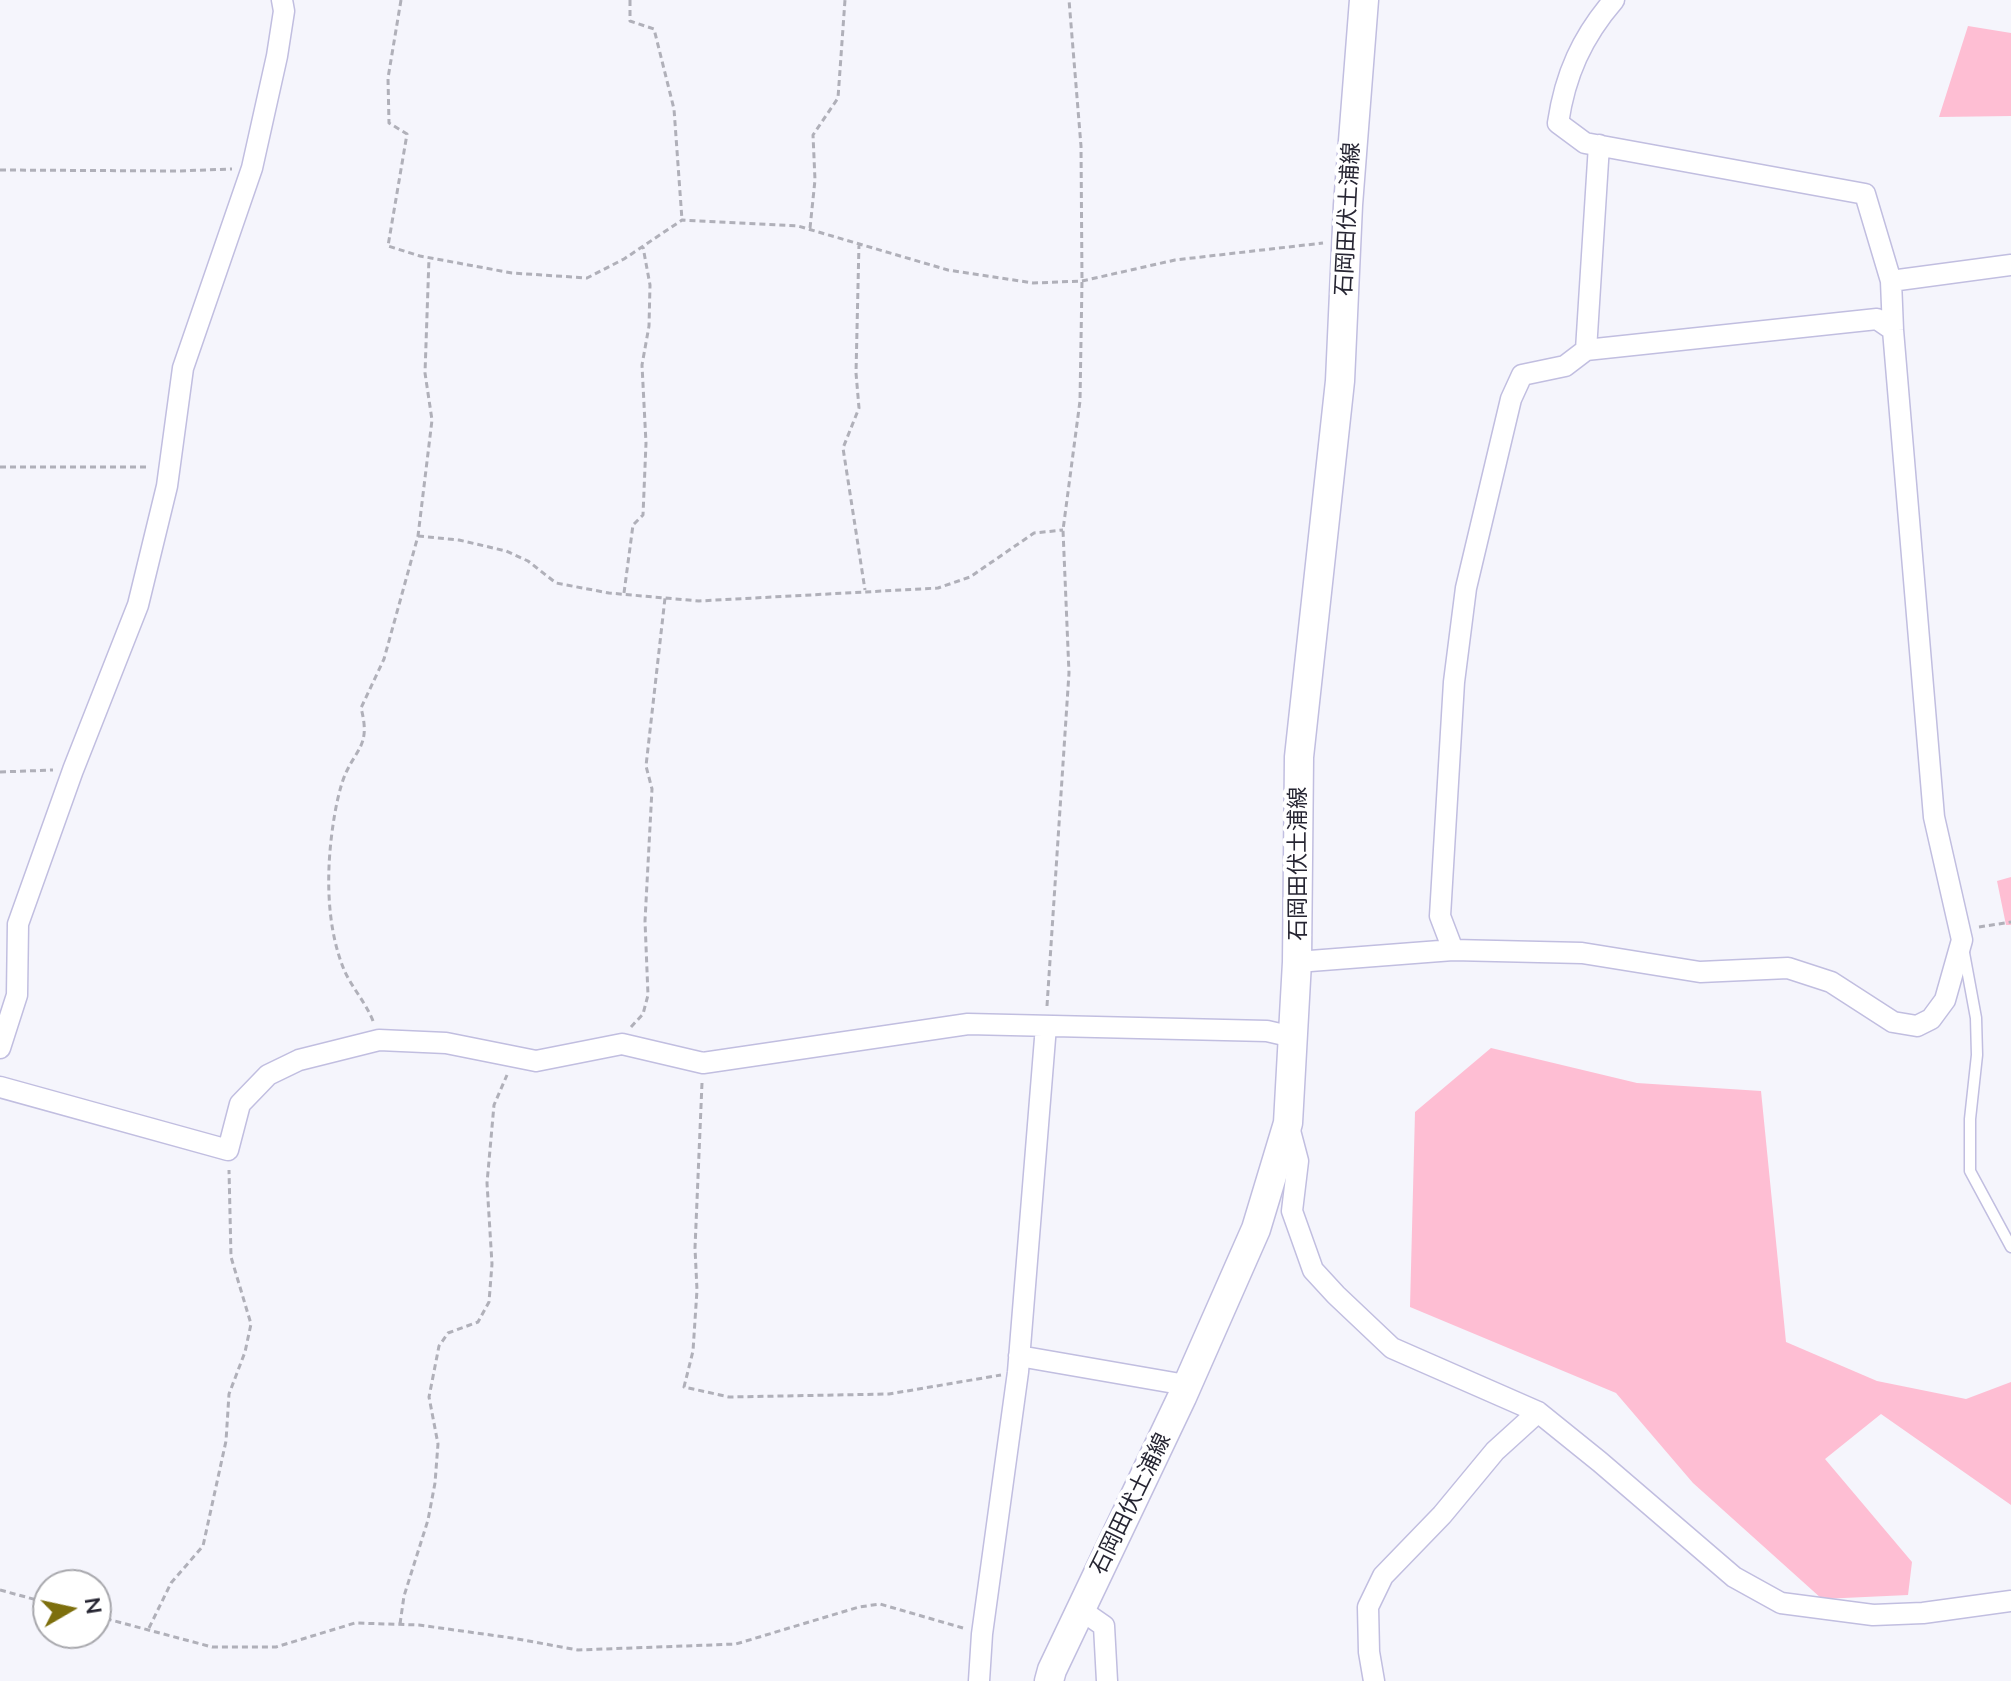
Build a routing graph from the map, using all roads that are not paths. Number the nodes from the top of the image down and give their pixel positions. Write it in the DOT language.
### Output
graph roads {
  1 [pos="282,0"];
  2 [pos="1364,0"];
  3 [pos="1614,0"];
  4 [pos="1599,145"];
  5 [pos="2011,265"];
  6 [pos="1891,281"];
  7 [pos="1893,330"];
  8 [pos="1586,350"];
  9 [pos="1962,940"];
  10 [pos="1453,950"];
  11 [pos="1297,962"];
  12 [pos="1046,1026"];
  13 [pos="1293,1037"];
  14 [pos="0,1048"];
  15 [pos="0,1087"];
  16 [pos="1288,1123"];
  17 [pos="2011,1247"];
  18 [pos="1019,1364"];
  19 [pos="1186,1385"];
  20 [pos="1538,1412"];
  21 [pos="2011,1601"];
  22 [pos="1081,1610"];
  23 [pos="979,1681"];
  24 [pos="1049,1681"];
  25 [pos="1107,1681"];
  26 [pos="1374,1681"];
  1 -- 14 [label="street"];
  2 -- 11 [label="main road, 石岡田伏土浦線"];
  3 -- 4 [label="street"];
  4 -- 6 [label="street"];
  4 -- 8 [label="street"];
  5 -- 6 [label="street"];
  6 -- 7 [label="street"];
  7 -- 8 [label="street"];
  7 -- 9 [label="street"];
  8 -- 10 [label="street"];
  9 -- 10 [label="street"];
  9 -- 17 [label="lane"];
  10 -- 11 [label="street"];
  11 -- 13 [label="main road, 石岡田伏土浦線"];
  12 -- 13 [label="street"];
  12 -- 15 [label="street"];
  12 -- 18 [label="street"];
  13 -- 16 [label="main road, 石岡田伏土浦線"];
  16 -- 19 [label="main road, 石岡田伏土浦線"];
  16 -- 20 [label="street"];
  18 -- 19 [label="street"];
  18 -- 23 [label="street"];
  19 -- 22 [label="main road, 石岡田伏土浦線"];
  20 -- 21 [label="street"];
  20 -- 26 [label="street"];
  22 -- 24 [label="main road, 石岡田伏土浦線"];
  22 -- 25 [label="street"];
}
